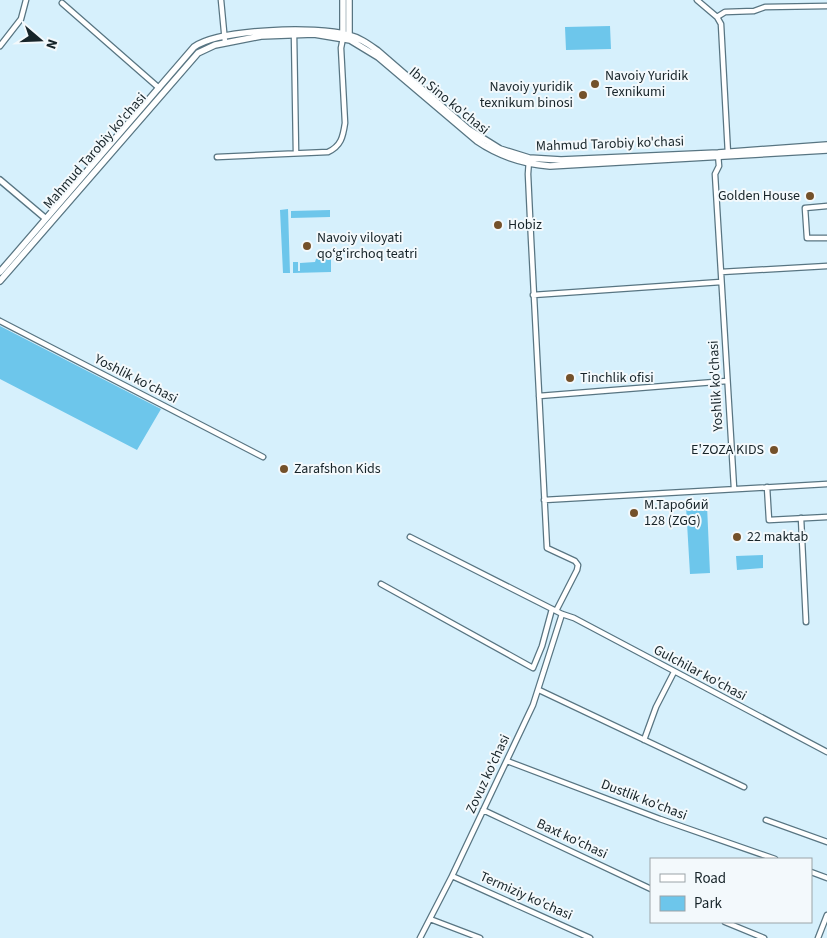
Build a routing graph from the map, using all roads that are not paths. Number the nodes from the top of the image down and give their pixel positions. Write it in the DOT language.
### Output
graph roads {
  1 [pos="26,0"];
  2 [pos="221,0"];
  3 [pos="343,0"];
  4 [pos="349,0"];
  5 [pos="697,0"];
  6 [pos="62,3"];
  7 [pos="827,6"];
  8 [pos="717,17"];
  9 [pos="294,32"];
  10 [pos="346,37"];
  11 [pos="225,40"];
  12 [pos="0,46"];
  13 [pos="159,88"];
  14 [pos="827,145"];
  15 [pos="827,150"];
  16 [pos="296,153"];
  17 [pos="728,154"];
  18 [pos="718,155"];
  19 [pos="217,157"];
  20 [pos="529,161"];
  21 [pos="0,180"];
  22 [pos="827,206"];
  23 [pos="45,218"];
  24 [pos="827,238"];
  25 [pos="827,266"];
  26 [pos="0,272"];
  27 [pos="721,272"];
  28 [pos="0,282"];
  29 [pos="721,282"];
  30 [pos="533,295"];
  31 [pos="0,321"];
  32 [pos="727,381"];
  33 [pos="539,396"];
  34 [pos="263,457"];
  35 [pos="827,484"];
  36 [pos="767,487"];
  37 [pos="734,488"];
  38 [pos="544,500"];
  39 [pos="827,517"];
  40 [pos="802,518"];
  41 [pos="410,537"];
  42 [pos="382,584"];
  43 [pos="554,610"];
  44 [pos="562,614"];
  45 [pos="806,622"];
  46 [pos="674,672"];
  47 [pos="539,690"];
  48 [pos="644,740"];
  49 [pos="827,752"];
  50 [pos="506,760"];
  51 [pos="744,787"];
  52 [pos="483,810"];
  53 [pos="766,820"];
  54 [pos="827,842"];
  55 [pos="772,858"];
  56 [pos="812,872"];
  57 [pos="452,876"];
  58 [pos="827,878"];
  59 [pos="650,889"];
  60 [pos="827,915"];
  61 [pos="430,919"];
  62 [pos="726,923"];
  63 [pos="420,938"];
  64 [pos="480,938"];
  65 [pos="590,938"];
  66 [pos="764,938"];
  67 [pos="818,938"];
  1 -- 12 [label="street"];
  2 -- 11 [label="street"];
  3 -- 10 [label="main road"];
  4 -- 10 [label="main road"];
  5 -- 8 [label="street"];
  6 -- 13 [label="street, Mahmud Tarobiy ko'chasi"];
  7 -- 8 [label="street"];
  8 -- 17 [label="street"];
  9 -- 10 [label="main road, Mahmud Tarobiy ko'chasi"];
  9 -- 11 [label="main road, Mahmud Tarobiy ko'chasi"];
  9 -- 16 [label="street"];
  10 -- 16 [label="street"];
  10 -- 20 [label="main road, Mahmud Tarobiy ko'chasi"];
  11 -- 13 [label="main road, Mahmud Tarobiy ko'chasi"];
  11 -- 28 [label="main road, Mahmud Tarobiy ko'chasi"];
  13 -- 23 [label="main road, Mahmud Tarobiy ko'chasi"];
  14 -- 17 [label="main road, Mahmud Tarobiy ko'chasi"];
  15 -- 17 [label="main road"];
  16 -- 19 [label="street"];
  17 -- 18 [label="main road, Mahmud Tarobiy ko'chasi"];
  18 -- 20 [label="main road, Mahmud Tarobiy ko'chasi"];
  18 -- 27 [label="street, Yoshlik ko'chasi"];
  20 -- 30 [label="street"];
  21 -- 23 [label="street"];
  22 -- 24 [label="street"];
  23 -- 26 [label="main road, Mahmud Tarobiy ko'chasi"];
  25 -- 27 [label="street"];
  27 -- 29 [label="street, Yoshlik ko'chasi"];
  29 -- 30 [label="street"];
  29 -- 32 [label="street, Yoshlik ko'chasi"];
  30 -- 33 [label="street"];
  31 -- 34 [label="street, Yoshlik ko'chasi"];
  32 -- 33 [label="street"];
  32 -- 37 [label="street, Yoshlik ko'chasi"];
  33 -- 38 [label="street"];
  35 -- 36 [label="street"];
  36 -- 37 [label="street"];
  36 -- 40 [label="street"];
  37 -- 38 [label="street"];
  38 -- 43 [label="street"];
  39 -- 40 [label="street"];
  40 -- 45 [label="street"];
  41 -- 43 [label="street, Gulchilar ko'chasi"];
  42 -- 43 [label="street"];
  43 -- 44 [label="street, Gulchilar ko'chasi"];
  44 -- 46 [label="street, Gulchilar ko'chasi"];
  44 -- 47 [label="street, Zovuz ko'chasi"];
  46 -- 48 [label="street"];
  46 -- 49 [label="street, Gulchilar ko'chasi"];
  47 -- 48 [label="street"];
  47 -- 50 [label="street, Zovuz ko'chasi"];
  48 -- 51 [label="street"];
  50 -- 52 [label="street, Zovuz ko'chasi"];
  50 -- 55 [label="street, Dustlik ko'chasi"];
  52 -- 57 [label="street, Zovuz ko'chasi"];
  52 -- 59 [label="street, Baxt ko'chasi"];
  53 -- 54 [label="street"];
  56 -- 58 [label="street"];
  57 -- 61 [label="street, Zovuz ko'chasi"];
  57 -- 65 [label="street, Termiziy ko'chasi"];
  60 -- 67 [label="street"];
  61 -- 63 [label="street, Zovuz ko'chasi"];
  61 -- 64 [label="street"];
  62 -- 66 [label="street"];
}
